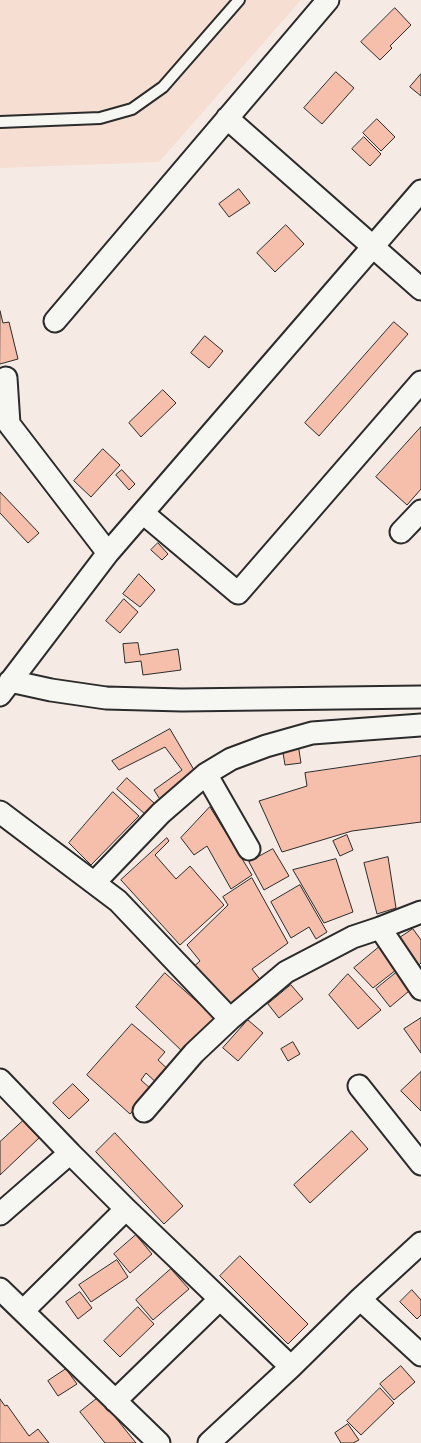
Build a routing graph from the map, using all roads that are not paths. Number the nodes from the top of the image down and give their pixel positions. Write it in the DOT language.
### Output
graph roads {
  1 [pos="239,0"];
  2 [pos="328,0"];
  3 [pos="227,118"];
  4 [pos="0,122"];
  5 [pos="421,191"];
  6 [pos="372,248"];
  7 [pos="421,289"];
  8 [pos="55,321"];
  9 [pos="6,378"];
  10 [pos="421,382"];
  11 [pos="5,425"];
  12 [pos="421,511"];
  13 [pos="143,513"];
  14 [pos="401,532"];
  15 [pos="108,553"];
  16 [pos="5,688"];
  17 [pos="421,696"];
  18 [pos="421,725"];
  19 [pos="206,774"];
  20 [pos="0,812"];
  21 [pos="249,849"];
  22 [pos="94,883"];
  23 [pos="421,912"];
  24 [pos="380,928"];
  25 [pos="421,989"];
  26 [pos="230,1019"];
  27 [pos="0,1080"];
  28 [pos="359,1086"];
  29 [pos="144,1112"];
  30 [pos="70,1152"];
  31 [pos="421,1164"];
  32 [pos="126,1209"];
  33 [pos="0,1214"];
  34 [pos="421,1243"];
  35 [pos="0,1289"];
  36 [pos="220,1299"];
  37 [pos="360,1299"];
  38 [pos="23,1311"];
  39 [pos="421,1355"];
  40 [pos="291,1367"];
  41 [pos="115,1401"];
  42 [pos="159,1443"];
  43 [pos="209,1443"];
  1 -- 4 [label="lane"];
  2 -- 3 [label="street"];
  3 -- 6 [label="street"];
  3 -- 8 [label="street"];
  5 -- 6 [label="street"];
  6 -- 7 [label="street"];
  6 -- 13 [label="street"];
  9 -- 11 [label="street"];
  10 -- 13 [label="street"];
  11 -- 15 [label="street"];
  12 -- 14 [label="street"];
  13 -- 15 [label="street"];
  15 -- 16 [label="street"];
  16 -- 17 [label="street"];
  18 -- 19 [label="street"];
  19 -- 21 [label="street"];
  19 -- 22 [label="street"];
  20 -- 22 [label="street"];
  22 -- 26 [label="street"];
  23 -- 24 [label="street"];
  24 -- 25 [label="street"];
  24 -- 26 [label="street"];
  26 -- 29 [label="street"];
  27 -- 30 [label="street"];
  28 -- 31 [label="street"];
  30 -- 32 [label="street"];
  30 -- 33 [label="street"];
  32 -- 36 [label="street"];
  32 -- 38 [label="street"];
  34 -- 37 [label="street"];
  35 -- 38 [label="street"];
  36 -- 40 [label="street"];
  36 -- 41 [label="street"];
  37 -- 39 [label="street"];
  37 -- 40 [label="street"];
  38 -- 41 [label="street"];
  40 -- 43 [label="street"];
  41 -- 42 [label="street"];
}
